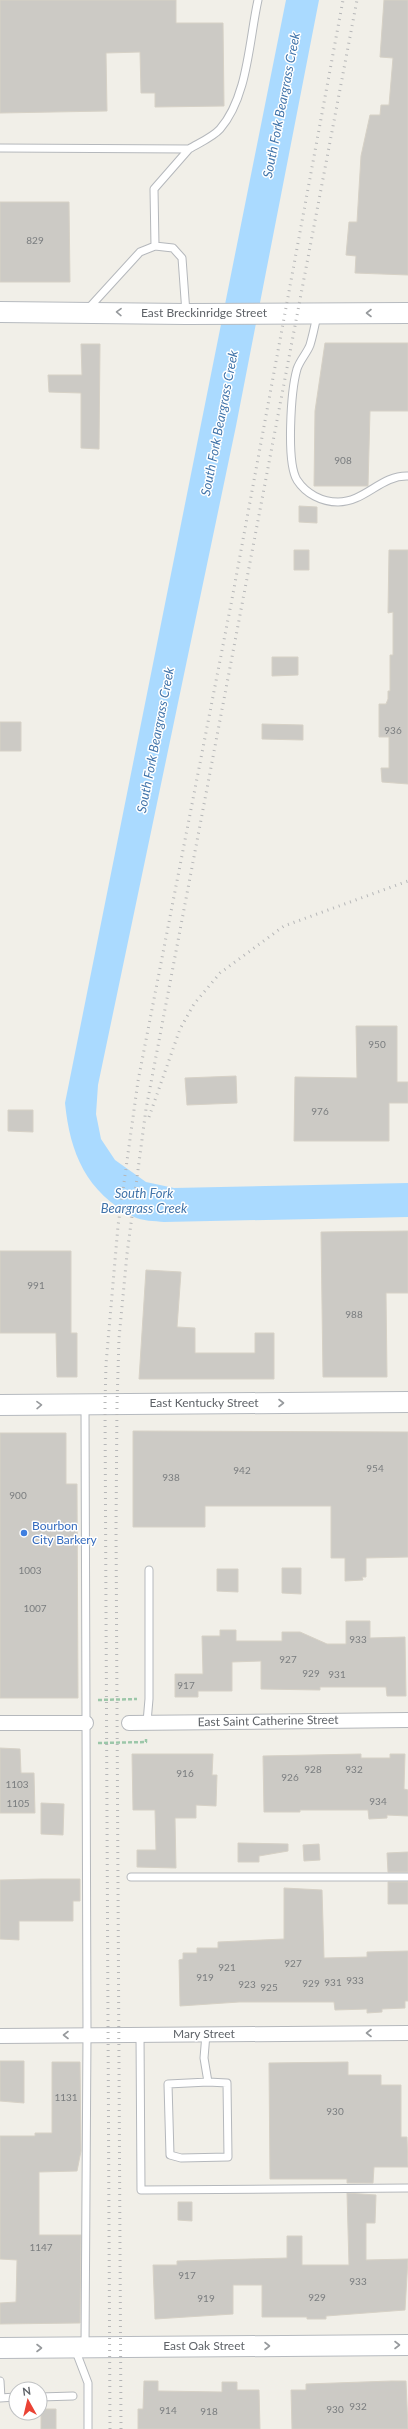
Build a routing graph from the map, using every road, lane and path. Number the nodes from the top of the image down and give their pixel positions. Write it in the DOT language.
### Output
graph roads {
  1 [pos="258,0"];
  2 [pos="0,148"];
  3 [pos="189,149"];
  4 [pos="155,246"];
  5 [pos="0,312"];
  6 [pos="86,312"];
  7 [pos="408,312"];
  8 [pos="318,313"];
  9 [pos="186,314"];
  10 [pos="408,476"];
  11 [pos="408,1402"];
  12 [pos="85,1404"];
  13 [pos="0,1405"];
  14 [pos="149,1570"];
  15 [pos="149,1699"];
  16 [pos="86,1700"];
  17 [pos="408,1720"];
  18 [pos="147,1722"];
  19 [pos="0,1723"];
  20 [pos="86,1723"];
  21 [pos="129,1723"];
  22 [pos="130,1877"];
  23 [pos="408,1877"];
  24 [pos="408,2032"];
  25 [pos="140,2034"];
  26 [pos="206,2034"];
  27 [pos="88,2035"];
  28 [pos="0,2036"];
  29 [pos="208,2082"];
  30 [pos="408,2188"];
  31 [pos="408,2345"];
  32 [pos="80,2347"];
  33 [pos="0,2348"];
  34 [pos="0,2381"];
  35 [pos="73,2396"];
  36 [pos="48,2397"];
  37 [pos="0,2398"];
  38 [pos="88,2429"];
  1 -- 3 [label="lane"];
  2 -- 3 [label="lane"];
  3 -- 4 [label="lane"];
  4 -- 6 [label="lane"];
  4 -- 9 [label="lane"];
  5 -- 6 [label="street, East Breckinridge Street"];
  9 -- 6 [label="street, East Breckinridge Street, one-way"];
  7 -- 8 [label="street, East Breckinridge Street, one-way"];
  8 -- 9 [label="street, East Breckinridge Street"];
  8 -- 10 [label="lane"];
  12 -- 11 [label="street, East Kentucky Street, one-way"];
  13 -- 12 [label="street, East Kentucky Street, one-way"];
  12 -- 16 [label="lane"];
  14 -- 15 [label="lane"];
  15 -- 16 [label="path"];
  15 -- 18 [label="lane"];
  16 -- 20 [label="lane"];
  17 -- 18 [label="street, East Saint Catherine Street"];
  18 -- 21 [label="street, East Saint Catherine Street"];
  19 -- 20 [label="street"];
  20 -- 27 [label="lane"];
  22 -- 23 [label="lane"];
  24 -- 26 [label="street, Mary Street, one-way"];
  25 -- 26 [label="street, Mary Street"];
  25 -- 27 [label="street, Mary Street"];
  25 -- 30 [label="lane"];
  26 -- 29 [label="lane"];
  27 -- 28 [label="street, Mary Street, one-way"];
  27 -- 32 [label="lane"];
  29 -- 29 [label="lane"];
  32 -- 31 [label="street, East Oak Street, one-way"];
  33 -- 32 [label="street, East Oak Street, one-way"];
  32 -- 38 [label="lane"];
  34 -- 37 [label="lane"];
  35 -- 36 [label="lane"];
}
